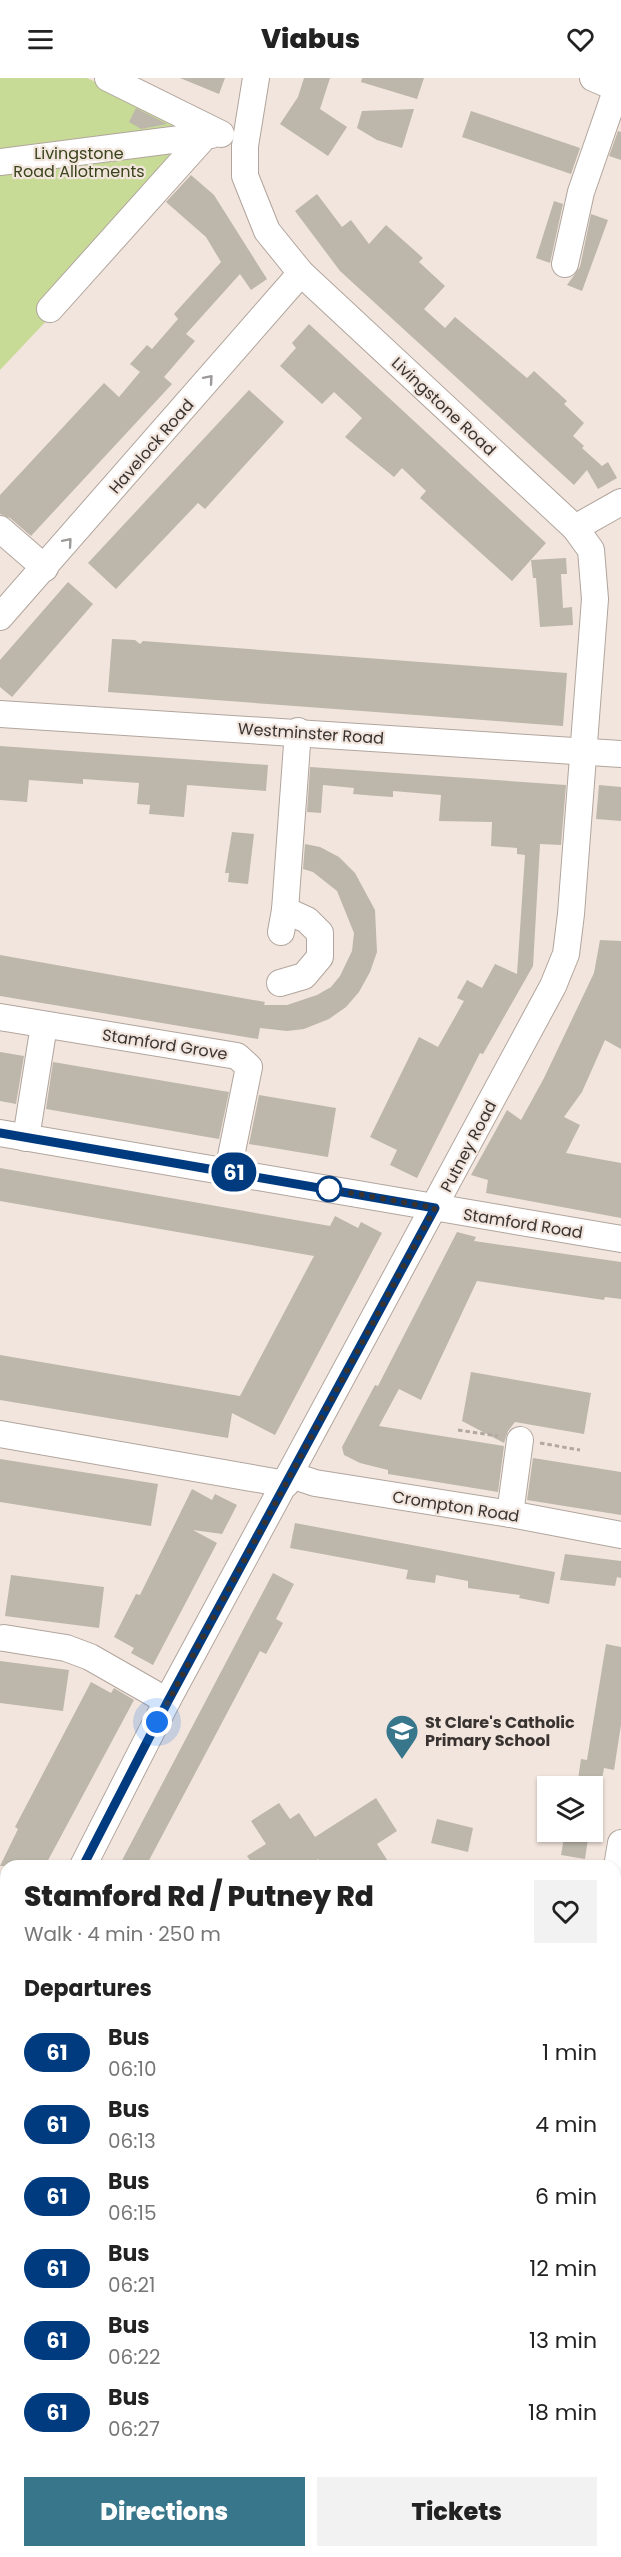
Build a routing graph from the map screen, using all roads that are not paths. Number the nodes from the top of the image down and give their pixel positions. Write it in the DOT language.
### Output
graph roads {
  1 [pos="108,78"];
  2 [pos="256,78"];
  3 [pos="592,78"];
  4 [pos="619,89"];
  5 [pos="213,135"];
  6 [pos="245,146"];
  7 [pos="0,162"];
  8 [pos="565,264"];
  9 [pos="301,273"];
  10 [pos="51,309"];
  11 [pos="621,502"];
  12 [pos="575,528"];
  13 [pos="0,529"];
  14 [pos="45,568"];
  15 [pos="0,617"];
  16 [pos="0,714"];
  17 [pos="298,731"];
  18 [pos="583,751"];
  19 [pos="621,754"];
  20 [pos="280,983"];
  21 [pos="0,1017"];
  22 [pos="44,1025"];
  23 [pos="0,1133"];
  24 [pos="26,1138"];
  25 [pos="228,1171"];
  26 [pos="435,1208"];
  27 [pos="621,1239"];
  28 [pos="0,1434"];
  29 [pos="520,1440"];
  30 [pos="289,1479"];
  31 [pos="510,1514"];
  32 [pos="621,1535"];
  33 [pos="4,1638"];
  34 [pos="168,1701"];
  35 [pos="621,1843"];
  36 [pos="86,1860"];
  37 [pos="618,1860"];
  1 -- 5 [label="street"];
  2 -- 6 [label="street, Livingstone Road"];
  3 -- 4 [label="street"];
  4 -- 8 [label="street"];
  5 -- 6 [label="street"];
  5 -- 7 [label="street"];
  5 -- 10 [label="street"];
  6 -- 9 [label="street, Livingstone Road"];
  9 -- 12 [label="street, Livingstone Road"];
  14 -- 9 [label="street, Havelock Road, one-way"];
  11 -- 12 [label="street"];
  12 -- 18 [label="street, Livingstone Road"];
  13 -- 14 [label="street"];
  14 -- 15 [label="street, Havelock Road"];
  16 -- 17 [label="street, Westminster Road"];
  17 -- 18 [label="street, Westminster Road"];
  17 -- 20 [label="street"];
  18 -- 19 [label="street, Westminster Road"];
  18 -- 26 [label="street, Putney Road"];
  21 -- 22 [label="street, Stamford Grove"];
  22 -- 24 [label="street"];
  22 -- 25 [label="street, Stamford Grove"];
  23 -- 24 [label="street, Stamford Road"];
  24 -- 25 [label="street, Stamford Road"];
  25 -- 26 [label="street, Stamford Road"];
  26 -- 27 [label="street, Stamford Road"];
  26 -- 30 [label="street, Putney Road"];
  28 -- 30 [label="street, Crompton Road"];
  29 -- 31 [label="street"];
  30 -- 31 [label="street, Crompton Road"];
  30 -- 34 [label="street, Putney Road"];
  31 -- 32 [label="street, Crompton Road"];
  33 -- 34 [label="street"];
  34 -- 36 [label="street, Putney Road"];
  35 -- 37 [label="street"];
}
